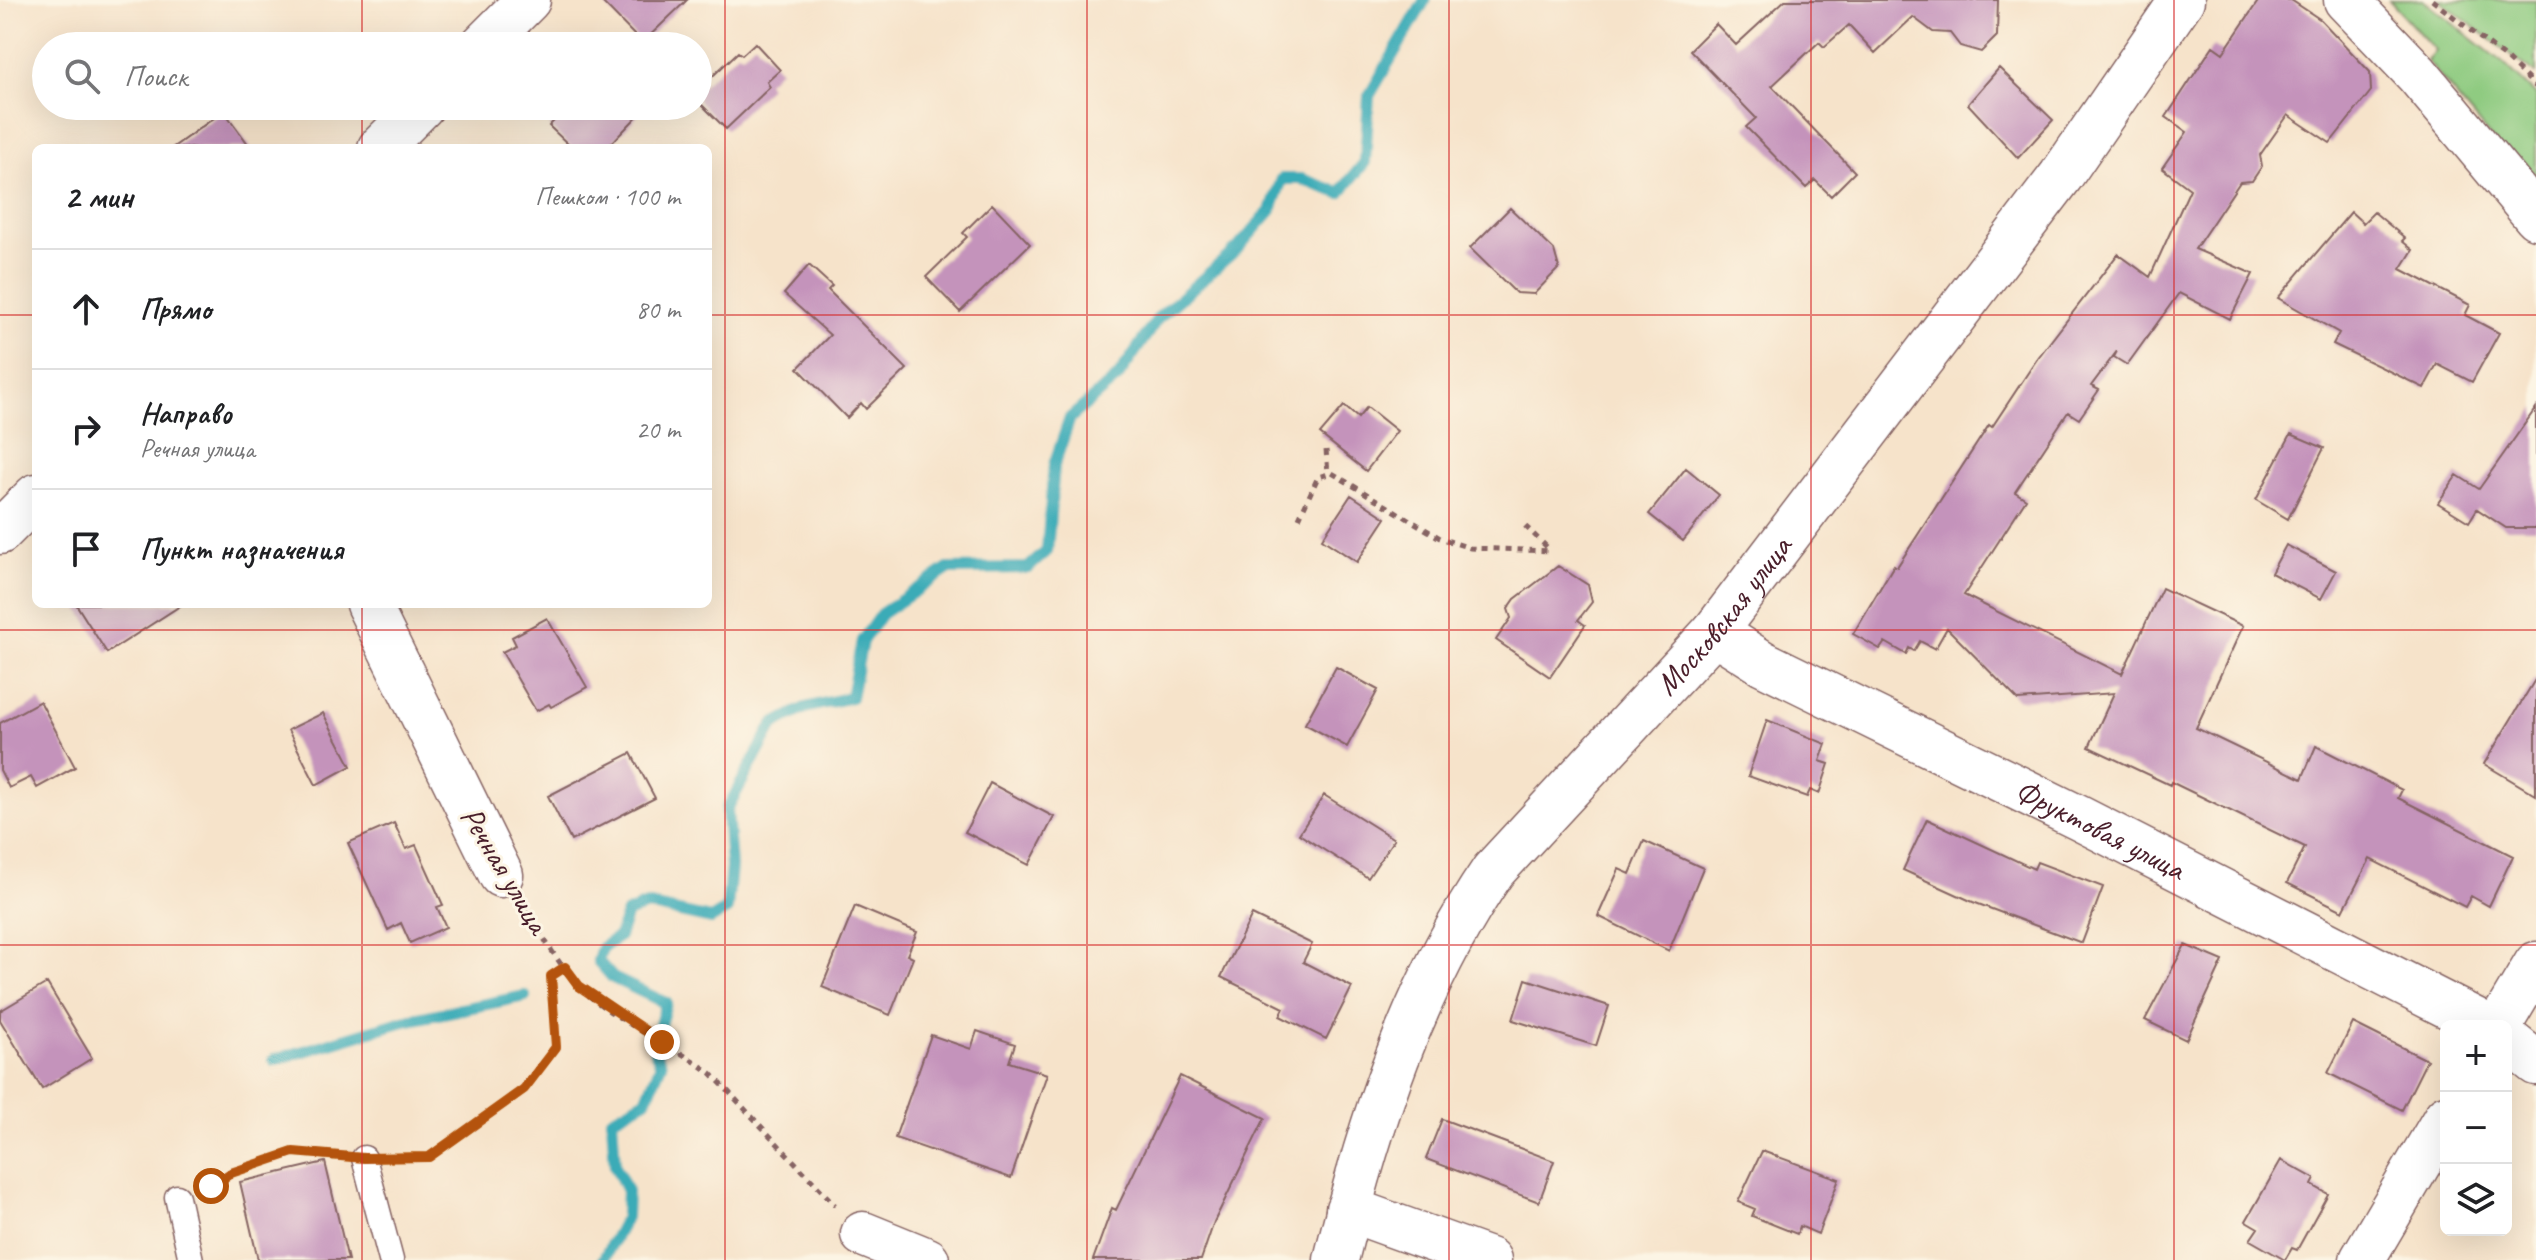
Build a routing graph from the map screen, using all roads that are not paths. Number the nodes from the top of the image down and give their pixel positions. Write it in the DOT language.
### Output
graph roads {
  1 [pos="528,0"];
  2 [pos="2182,0"];
  3 [pos="2346,0"];
  4 [pos="496,32"];
  5 [pos="408,120"];
  6 [pos="384,144"];
  7 [pos="2536,217"];
  8 [pos="32,500"];
  9 [pos="0,532"];
  10 [pos="370,608"];
  11 [pos="1714,632"];
  12 [pos="501,875"];
  13 [pos="2536,964"];
  14 [pos="2475,1020"];
  15 [pos="2503,1020"];
  16 [pos="2512,1044"];
  17 [pos="2536,1063"];
  18 [pos="2440,1127"];
  19 [pos="364,1158"];
  20 [pos="177,1197"];
  21 [pos="1348,1209"];
  22 [pos="863,1234"];
  23 [pos="191,1260"];
  24 [pos="391,1260"];
  25 [pos="927,1260"];
  26 [pos="1336,1260"];
  27 [pos="1489,1260"];
  28 [pos="2362,1260"];
  1 -- 4 [label="street"];
  2 -- 11 [label="street, Московская улица"];
  3 -- 7 [label="street"];
  5 -- 6 [label="street"];
  8 -- 9 [label="street"];
  10 -- 12 [label="street, Речная улица"];
  11 -- 14 [label="street, Фруктовая улица"];
  11 -- 21 [label="street, Московская улица"];
  13 -- 15 [label="street"];
  16 -- 17 [label="street"];
  18 -- 28 [label="street"];
  19 -- 24 [label="lane"];
  20 -- 23 [label="lane"];
  21 -- 26 [label="street, Московская улица"];
  21 -- 27 [label="street"];
  22 -- 25 [label="street"];
}
